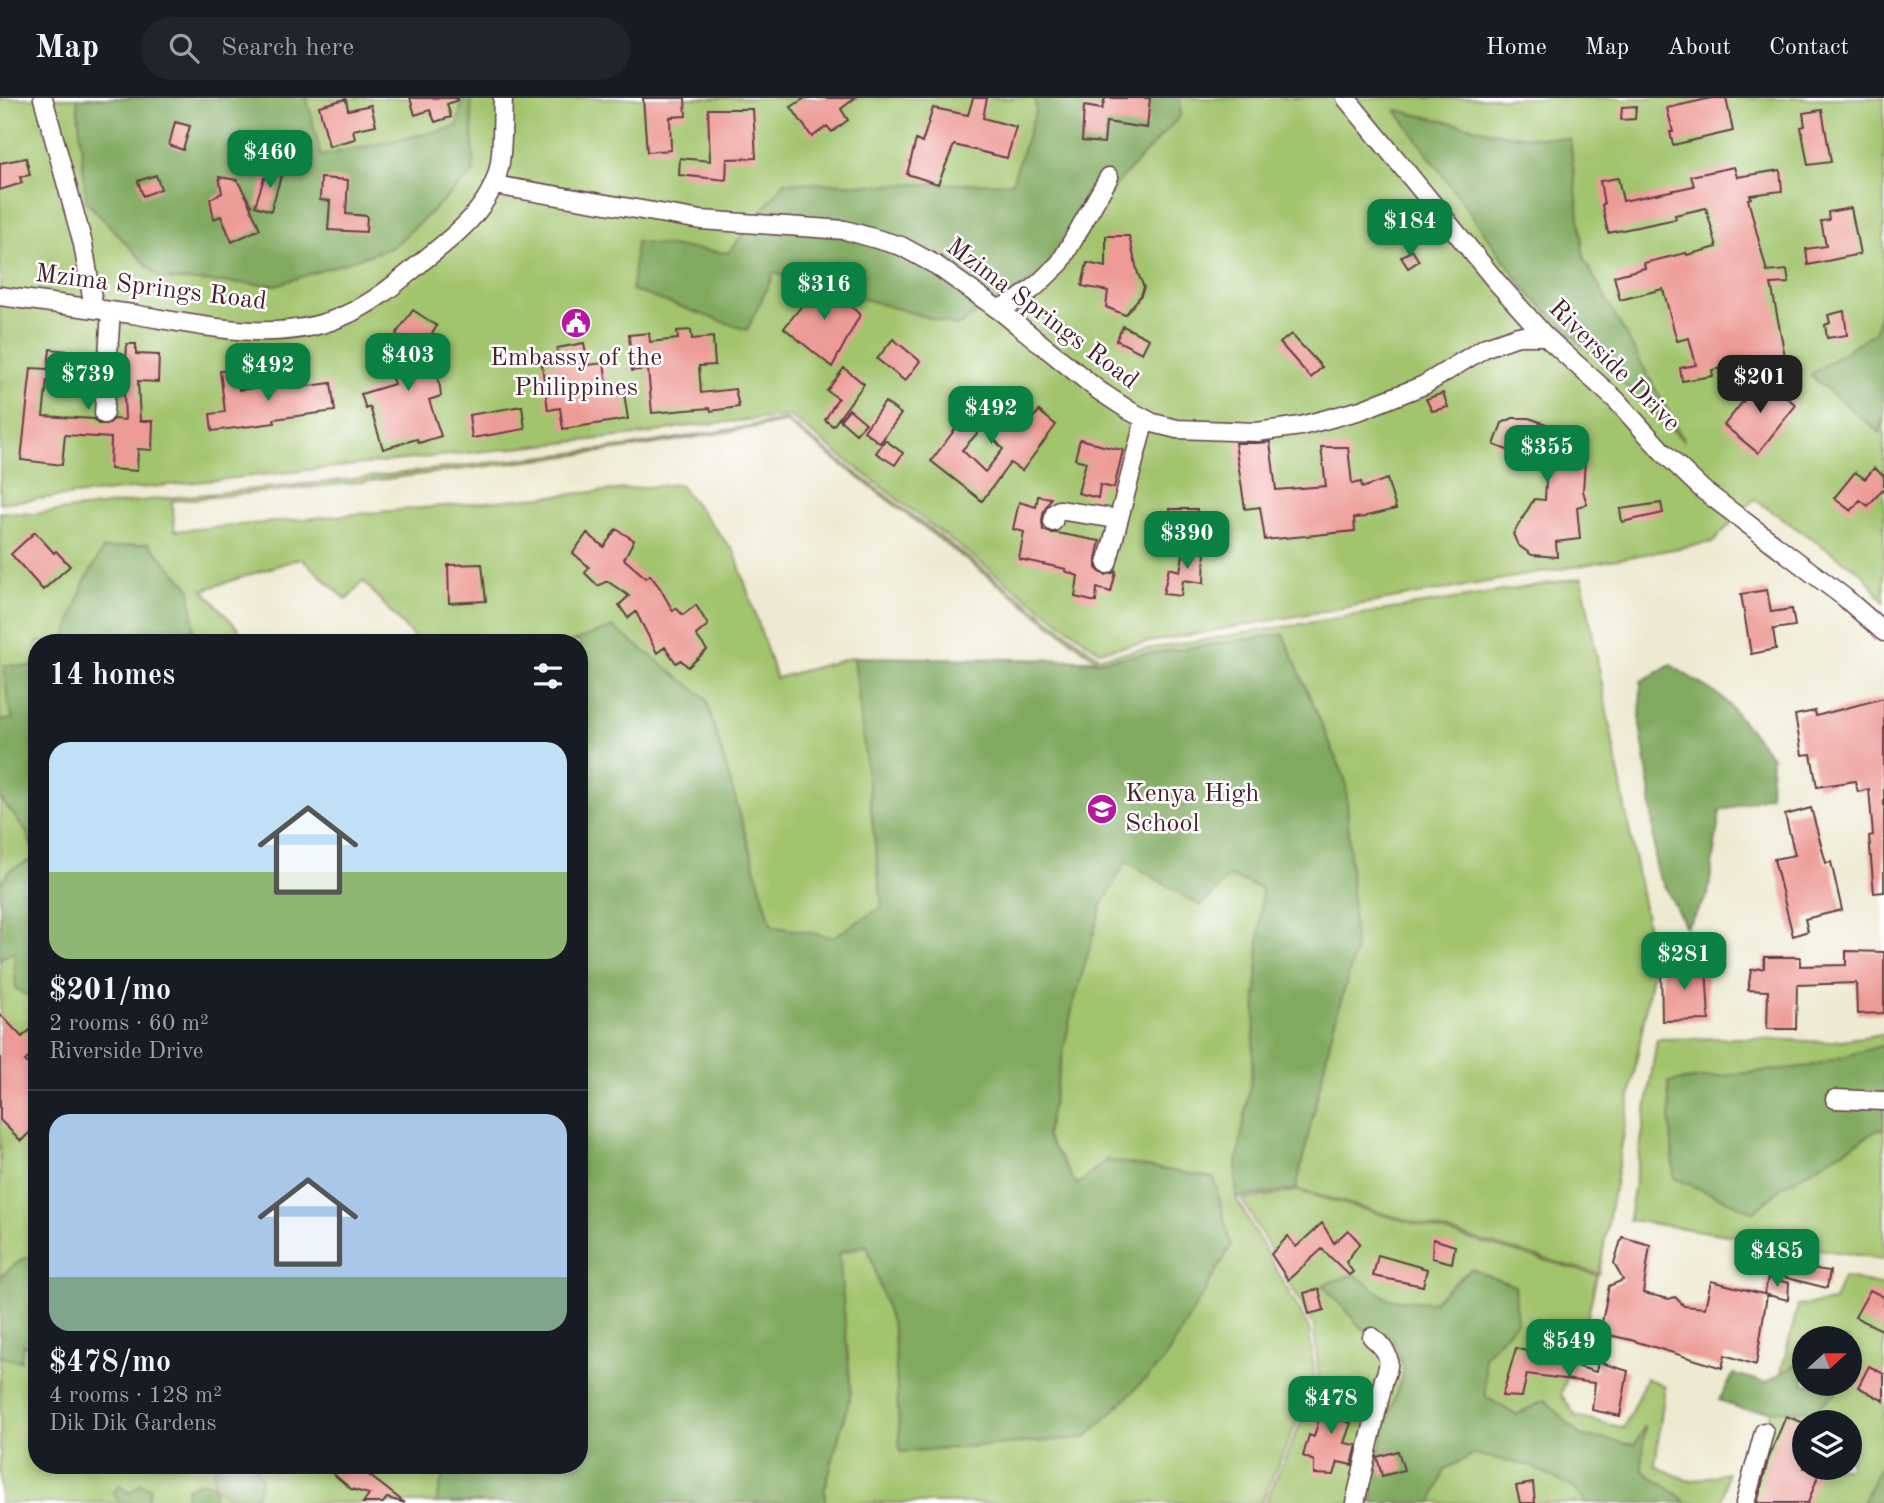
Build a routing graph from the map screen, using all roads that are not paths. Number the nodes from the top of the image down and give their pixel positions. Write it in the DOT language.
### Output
graph roads {
  1 [pos="43,98"];
  2 [pos="503,98"];
  3 [pos="1346,98"];
  4 [pos="1109,177"];
  5 [pos="494,185"];
  6 [pos="0,296"];
  7 [pos="998,309"];
  8 [pos="103,310"];
  9 [pos="1545,336"];
  10 [pos="104,414"];
  11 [pos="1145,419"];
  12 [pos="1118,519"];
  13 [pos="1053,522"];
  14 [pos="1107,564"];
  15 [pos="1884,632"];
  16 [pos="1835,1099"];
  17 [pos="1884,1101"];
  18 [pos="1372,1337"];
  19 [pos="1764,1432"];
  20 [pos="1355,1503"];
  21 [pos="1745,1503"];
  1 -- 8 [label="street"];
  2 -- 5 [label="street, Mzima Springs Road"];
  3 -- 9 [label="street, Riverside Drive"];
  4 -- 7 [label="street"];
  5 -- 7 [label="street, Mzima Springs Road"];
  5 -- 8 [label="street, Mzima Springs Road"];
  6 -- 8 [label="street, Mzima Springs Road"];
  7 -- 11 [label="street, Mzima Springs Road"];
  8 -- 10 [label="street"];
  9 -- 11 [label="street, Mzima Springs Road"];
  9 -- 15 [label="street, Riverside Drive"];
  11 -- 12 [label="street"];
  12 -- 13 [label="street"];
  12 -- 14 [label="street"];
  16 -- 17 [label="street"];
  18 -- 20 [label="street"];
  19 -- 21 [label="street"];
}
